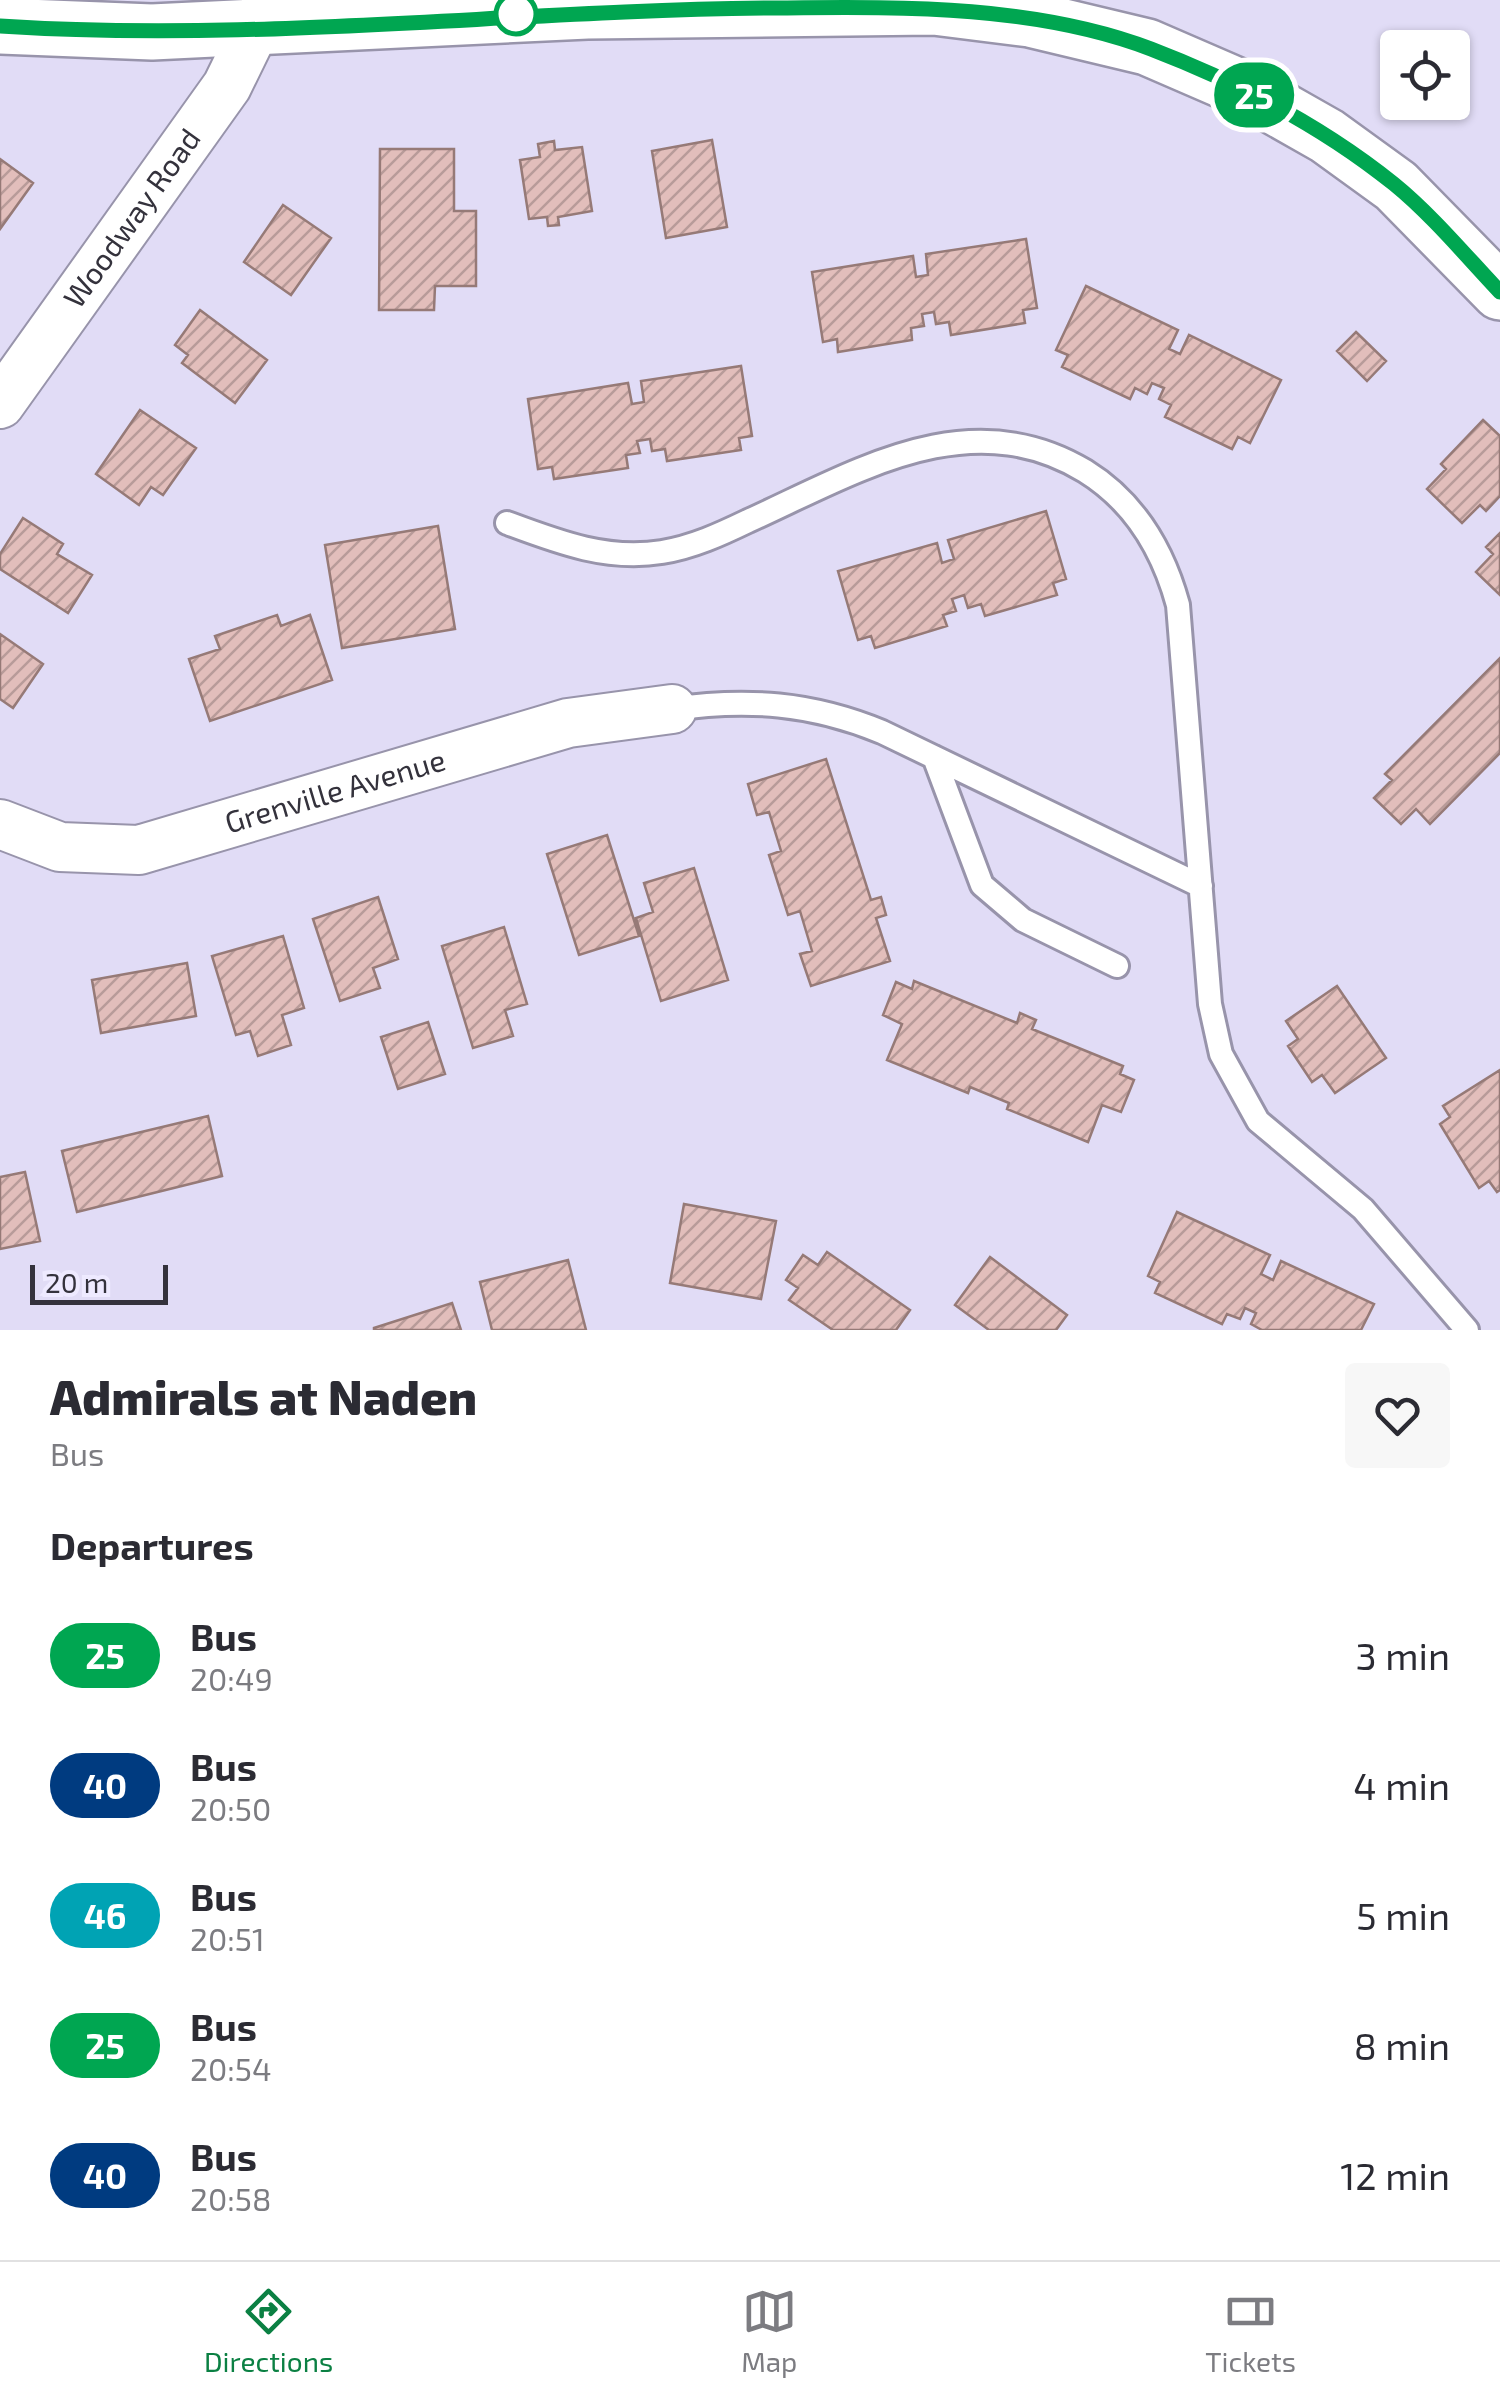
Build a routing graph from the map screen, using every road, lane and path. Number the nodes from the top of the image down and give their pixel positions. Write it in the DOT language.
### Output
graph roads {
  1 [pos="579,5"];
  2 [pos="270,10"];
  3 [pos="0,26"];
  4 [pos="1500,292"];
  5 [pos="0,404"];
  6 [pos="507,523"];
  7 [pos="672,709"];
  8 [pos="934,757"];
  9 [pos="1196,814"];
  10 [pos="0,824"];
  11 [pos="1136,855"];
  12 [pos="1201,886"];
  13 [pos="1117,966"];
  14 [pos="1467,1330"];
  1 -- 2 [label="main road"];
  1 -- 4 [label="main road"];
  2 -- 3 [label="main road"];
  2 -- 5 [label="street, Woodway Road"];
  6 -- 9 [label="lane"];
  7 -- 8 [label="lane"];
  7 -- 10 [label="street, Grenville Avenue"];
  8 -- 11 [label="lane"];
  8 -- 13 [label="lane"];
  9 -- 11 [label="lane"];
  9 -- 12 [label="lane"];
  11 -- 12 [label="lane"];
  12 -- 14 [label="lane"];
}
